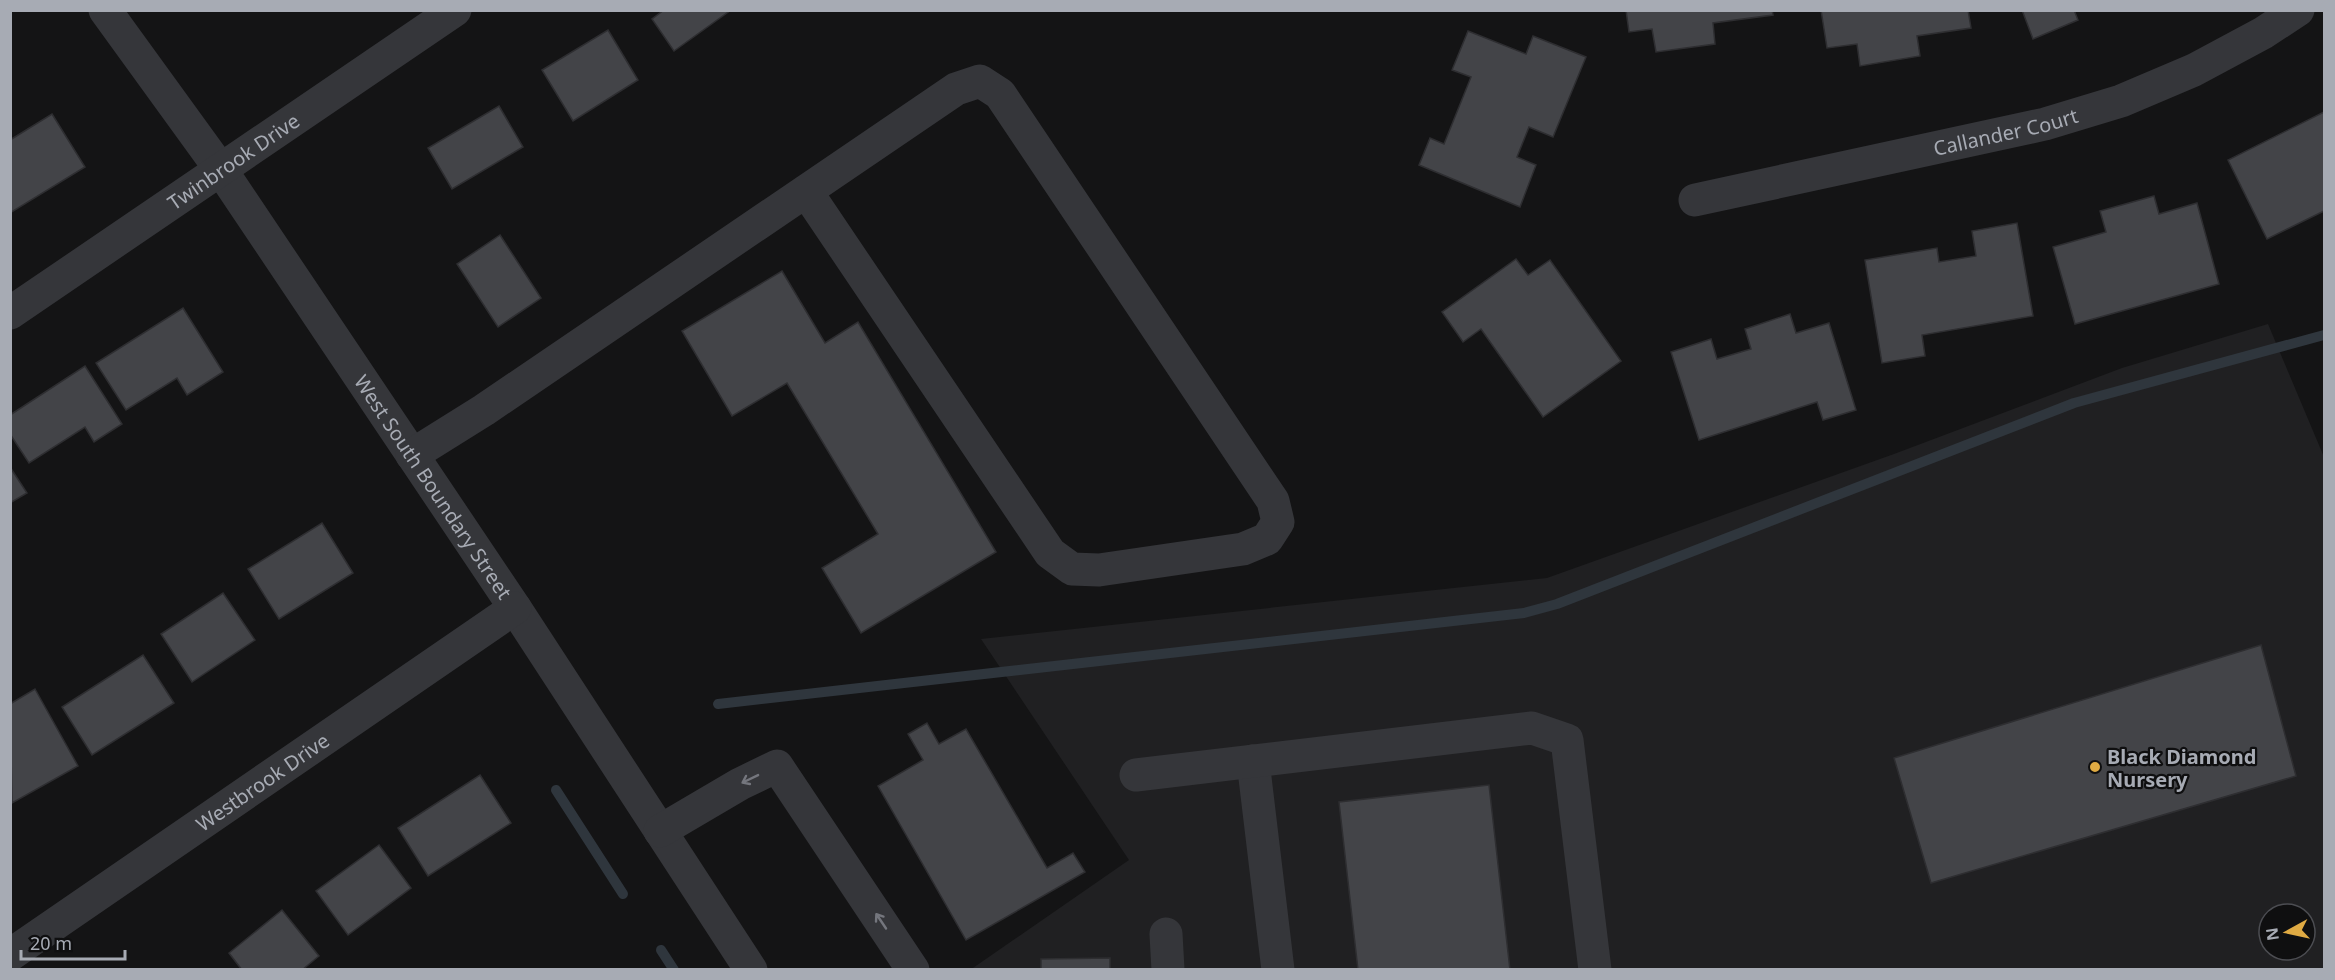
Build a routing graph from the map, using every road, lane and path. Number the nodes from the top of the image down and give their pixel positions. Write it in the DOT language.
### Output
graph roads {
  1 [pos="105,10"];
  2 [pos="455,10"];
  3 [pos="2298,10"];
  4 [pos="221,170"];
  5 [pos="806,191"];
  6 [pos="1695,200"];
  7 [pos="10,313"];
  8 [pos="412,455"];
  9 [pos="515,608"];
  10 [pos="1253,761"];
  11 [pos="1136,775"];
  12 [pos="660,831"];
  13 [pos="1166,934"];
  14 [pos="10,955"];
  15 [pos="751,969"];
  16 [pos="913,969"];
  17 [pos="1168,969"];
  18 [pos="1278,969"];
  19 [pos="1595,969"];
  1 -- 4 [label="street, West South Boundary Street"];
  2 -- 4 [label="street, Twinbrook Drive"];
  3 -- 6 [label="street, Callander Court"];
  4 -- 7 [label="street, Twinbrook Drive"];
  4 -- 8 [label="street, West South Boundary Street"];
  5 -- 5 [label="street"];
  5 -- 8 [label="street"];
  8 -- 9 [label="street, West South Boundary Street"];
  9 -- 12 [label="street, West South Boundary Street"];
  9 -- 14 [label="street, Westbrook Drive"];
  10 -- 11 [label="street"];
  10 -- 18 [label="street"];
  10 -- 19 [label="street"];
  12 -- 15 [label="street, West South Boundary Street"];
  16 -- 12 [label="street, one-way"];
  13 -- 17 [label="street"];
}
